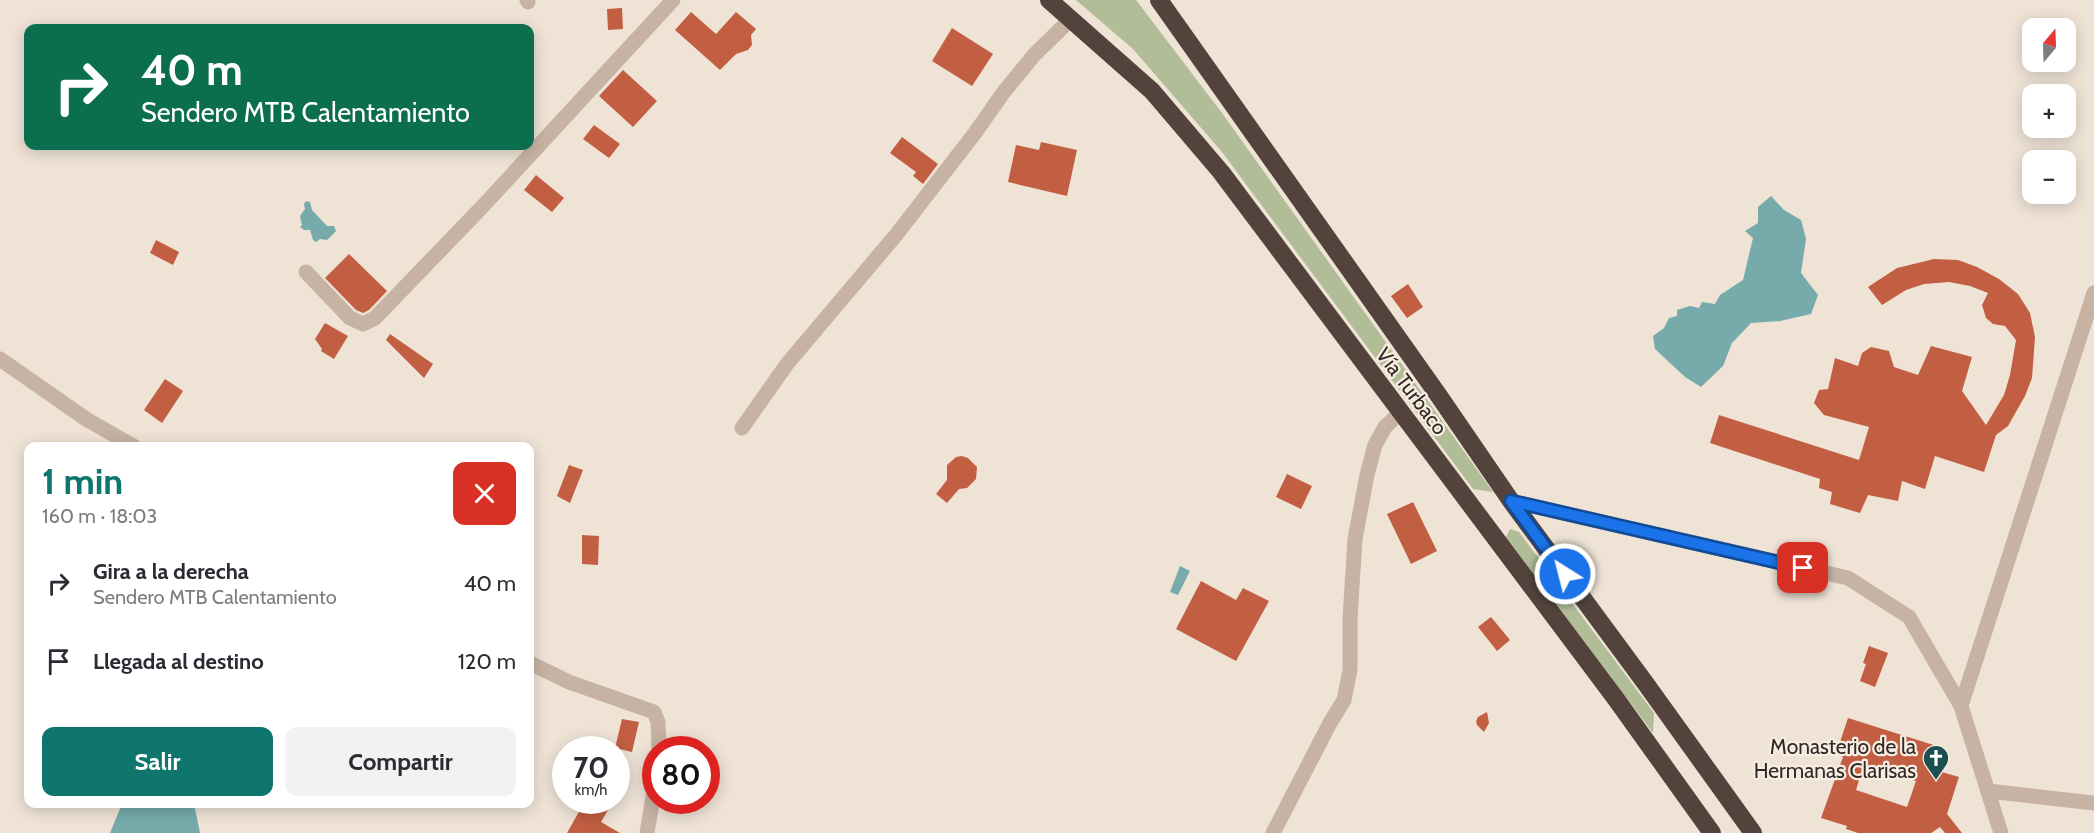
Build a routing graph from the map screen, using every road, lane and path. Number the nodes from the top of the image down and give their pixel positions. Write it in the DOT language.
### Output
graph roads {
  1 [pos="674,0"];
  2 [pos="1049,0"];
  3 [pos="1159,0"];
  4 [pos="1071,19"];
  5 [pos="306,272"];
  6 [pos="2094,293"];
  7 [pos="0,359"];
  8 [pos="1400,413"];
  9 [pos="742,428"];
  10 [pos="126,442"];
  11 [pos="1511,501"];
  12 [pos="534,665"];
  13 [pos="1961,706"];
  14 [pos="658,736"];
  15 [pos="1988,791"];
  16 [pos="2094,803"];
  17 [pos="650,814"];
  18 [pos="647,833"];
  19 [pos="1273,833"];
  20 [pos="1712,833"];
  21 [pos="1753,833"];
  22 [pos="2001,833"];
  1 -- 5 [label="street"];
  2 -- 4 [label="highway, Vía Turbaco"];
  3 -- 11 [label="highway, Vía Turbaco"];
  4 -- 8 [label="highway, Vía Turbaco"];
  4 -- 9 [label="street"];
  6 -- 13 [label="street"];
  7 -- 10 [label="street"];
  8 -- 19 [label="street"];
  8 -- 20 [label="highway, Vía Turbaco"];
  11 -- 13 [label="street"];
  11 -- 21 [label="highway, Vía Turbaco"];
  12 -- 14 [label="street"];
  13 -- 15 [label="street"];
  15 -- 16 [label="street"];
  15 -- 22 [label="street"];
  17 -- 18 [label="street"];
}
